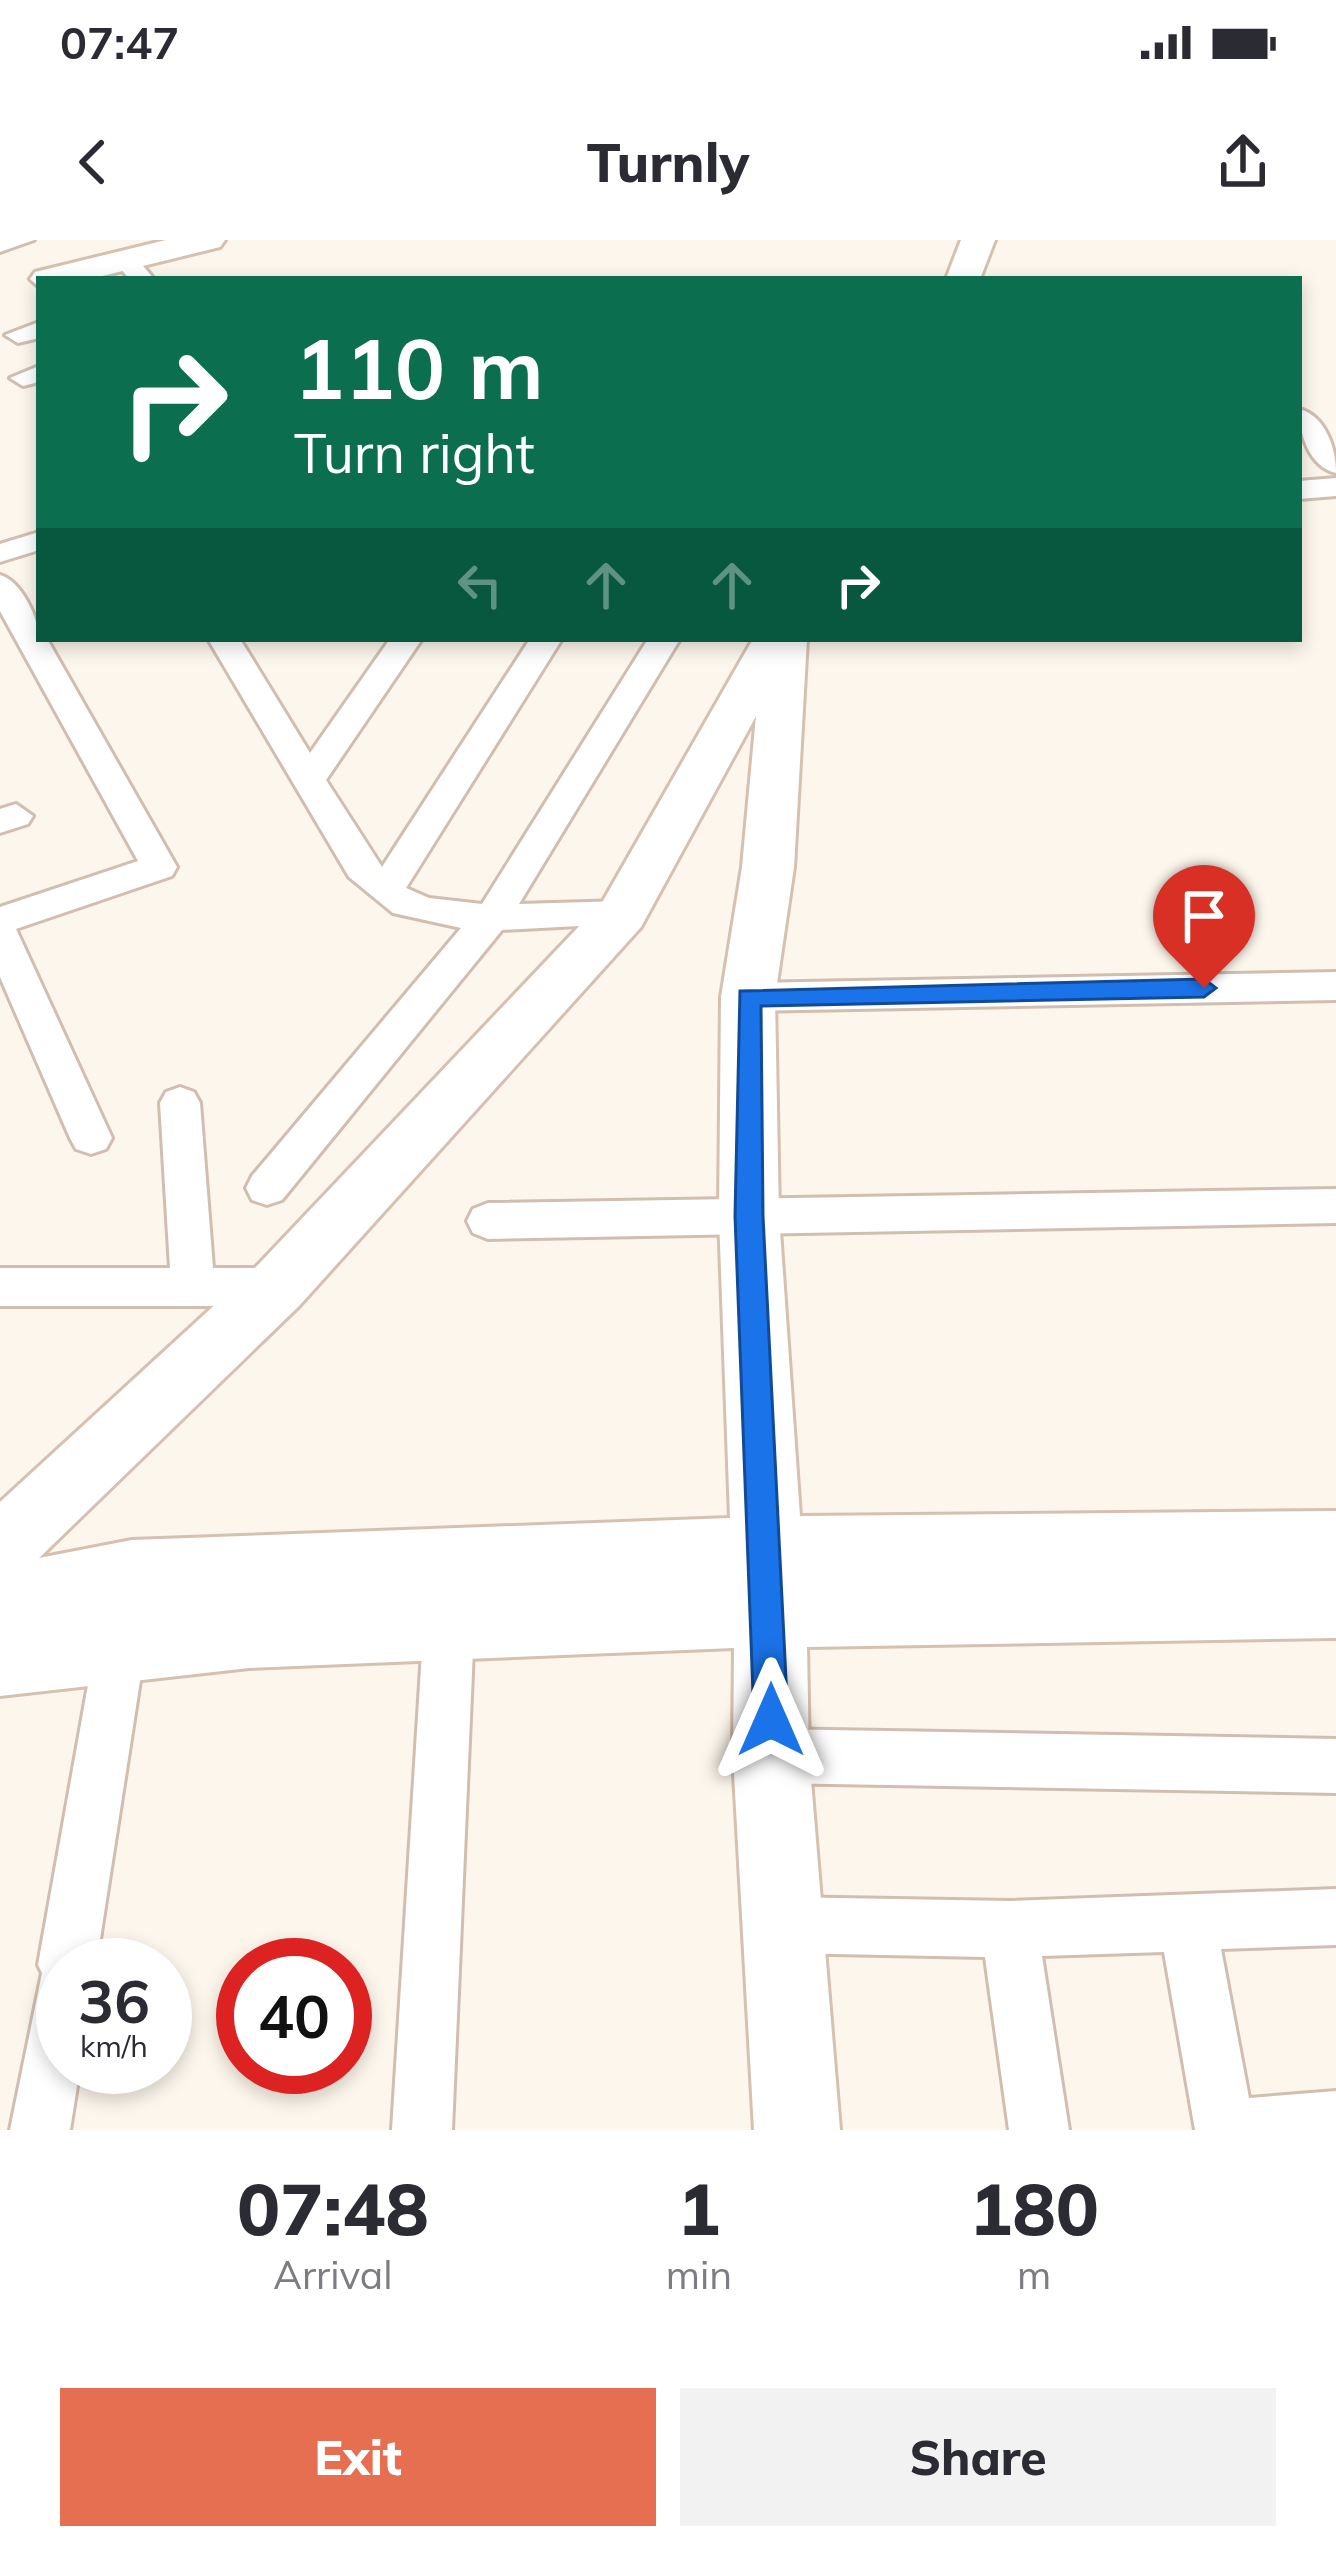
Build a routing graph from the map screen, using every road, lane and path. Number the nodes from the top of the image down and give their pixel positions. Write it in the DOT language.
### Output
graph roads {
  1 [pos="22,240"];
  2 [pos="208,240"];
  3 [pos="978,240"];
  4 [pos="0,245"];
  5 [pos="131,259"];
  6 [pos="60,276"];
  7 [pos="964,276"];
  8 [pos="1302,421"];
  9 [pos="1336,465"];
  10 [pos="1336,488"];
  11 [pos="1302,490"];
  12 [pos="36,542"];
  13 [pos="0,553"];
  14 [pos="0,584"];
  15 [pos="226,642"];
  16 [pos="404,642"];
  17 [pos="544,642"];
  18 [pos="662,642"];
  19 [pos="773,642"];
  20 [pos="785,642"];
  21 [pos="309,779"];
  22 [pos="386,891"];
  23 [pos="495,914"];
  24 [pos="622,914"];
  25 [pos="0,921"];
  26 [pos="0,934"];
  27 [pos="1336,986"];
  28 [pos="748,998"];
  29 [pos="179,1103"];
  30 [pos="91,1138"];
  31 [pos="267,1188"];
  32 [pos="1336,1207"];
  33 [pos="749,1216"];
  34 [pos="488,1221"];
  35 [pos="0,1287"];
  36 [pos="193,1287"];
  37 [pos="277,1287"];
  38 [pos="1336,1544"];
  39 [pos="0,1548"];
  40 [pos="768,1580"];
  41 [pos="450,1592"];
  42 [pos="0,1600"];
  43 [pos="1336,1603"];
  44 [pos="127,1607"];
  45 [pos="0,1660"];
  46 [pos="771,1756"];
  47 [pos="1336,1766"];
  48 [pos="1336,1917"];
  49 [pos="1188,1924"];
  50 [pos="782,1925"];
  51 [pos="1009,1929"];
  52 [pos="72,1938"];
  53 [pos="46,2094"];
  54 [pos="1336,2121"];
  55 [pos="40,2130"];
  56 [pos="422,2130"];
  57 [pos="797,2130"];
  58 [pos="1039,2130"];
  59 [pos="1225,2130"];
  1 -- 4 [label="street"];
  2 -- 5 [label="street"];
  3 -- 7 [label="street"];
  5 -- 6 [label="street"];
  8 -- 9 [label="street"];
  10 -- 11 [label="street"];
  12 -- 13 [label="street"];
  14 -- 25 [label="street"];
  15 -- 21 [label="street"];
  16 -- 21 [label="street"];
  17 -- 22 [label="street"];
  18 -- 23 [label="street"];
  19 -- 24 [label="street"];
  20 -- 28 [label="street"];
  21 -- 22 [label="street"];
  22 -- 23 [label="street"];
  23 -- 24 [label="street"];
  23 -- 31 [label="street"];
  24 -- 37 [label="street"];
  26 -- 30 [label="street"];
  27 -- 28 [label="street"];
  28 -- 33 [label="street"];
  29 -- 36 [label="street"];
  32 -- 33 [label="street"];
  33 -- 34 [label="street"];
  33 -- 40 [label="street"];
  35 -- 36 [label="street"];
  36 -- 37 [label="street"];
  37 -- 39 [label="street"];
  38 -- 40 [label="street"];
  40 -- 41 [label="street"];
  40 -- 43 [label="street"];
  40 -- 46 [label="street"];
  41 -- 44 [label="street"];
  41 -- 56 [label="street"];
  42 -- 44 [label="street"];
  44 -- 45 [label="street"];
  44 -- 52 [label="street"];
  46 -- 47 [label="street"];
  46 -- 50 [label="street"];
  48 -- 49 [label="street"];
  49 -- 51 [label="street"];
  49 -- 59 [label="street"];
  50 -- 51 [label="street"];
  50 -- 57 [label="street"];
  51 -- 58 [label="street"];
  53 -- 55 [label="street"];
  54 -- 59 [label="street"];
}
